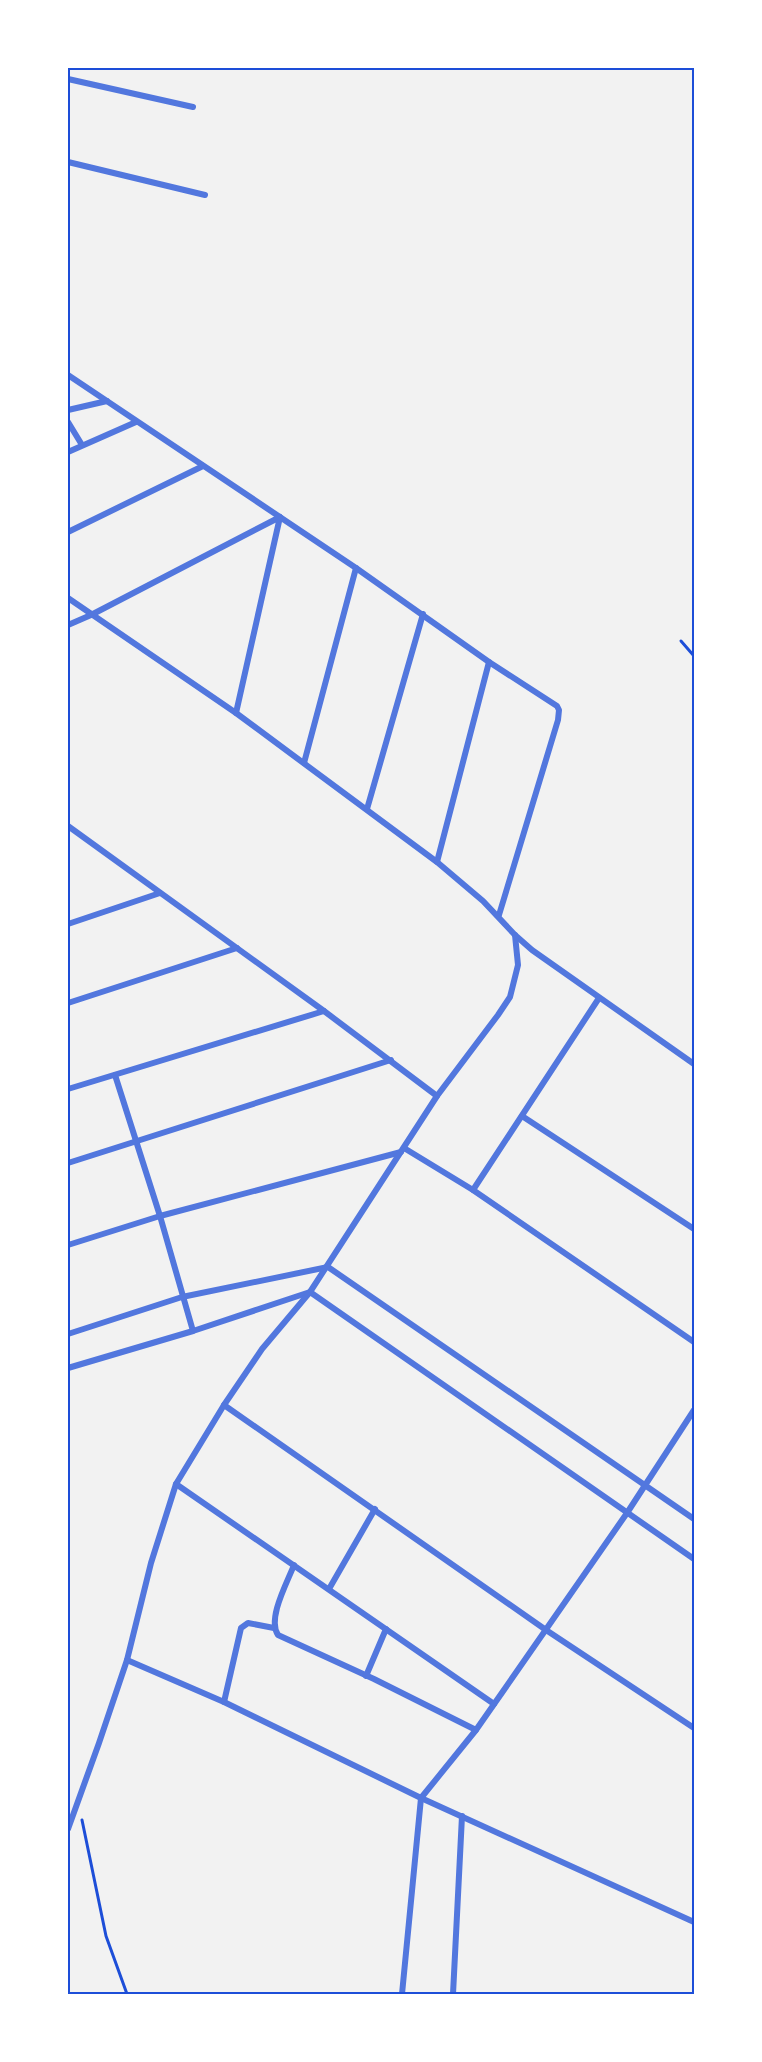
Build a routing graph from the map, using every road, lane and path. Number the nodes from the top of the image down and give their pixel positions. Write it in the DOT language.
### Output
graph roads {
  1 [pos="68,79"];
  2 [pos="193,107"];
  3 [pos="68,162"];
  4 [pos="205,195"];
  5 [pos="68,375"];
  6 [pos="107,401"];
  7 [pos="68,410"];
  8 [pos="68,422"];
  9 [pos="136,422"];
  10 [pos="82,445"];
  11 [pos="68,452"];
  12 [pos="203,466"];
  13 [pos="280,517"];
  14 [pos="68,532"];
  15 [pos="356,568"];
  16 [pos="68,598"];
  17 [pos="423,614"];
  18 [pos="91,615"];
  19 [pos="68,625"];
  20 [pos="681,641"];
  21 [pos="694,656"];
  22 [pos="489,662"];
  23 [pos="236,713"];
  24 [pos="304,763"];
  25 [pos="367,809"];
  26 [pos="68,826"];
  27 [pos="437,862"];
  28 [pos="160,893"];
  29 [pos="499,915"];
  30 [pos="68,924"];
  31 [pos="515,935"];
  32 [pos="237,948"];
  33 [pos="599,998"];
  34 [pos="68,1003"];
  35 [pos="324,1011"];
  36 [pos="391,1060"];
  37 [pos="694,1064"];
  38 [pos="115,1075"];
  39 [pos="68,1089"];
  40 [pos="437,1096"];
  41 [pos="522,1116"];
  42 [pos="135,1142"];
  43 [pos="403,1150"];
  44 [pos="68,1163"];
  45 [pos="473,1190"];
  46 [pos="160,1216"];
  47 [pos="694,1229"];
  48 [pos="68,1245"];
  49 [pos="328,1267"];
  50 [pos="310,1292"];
  51 [pos="182,1297"];
  52 [pos="193,1331"];
  53 [pos="68,1334"];
  54 [pos="694,1342"];
  55 [pos="68,1368"];
  56 [pos="224,1404"];
  57 [pos="694,1410"];
  58 [pos="176,1484"];
  59 [pos="644,1484"];
  60 [pos="375,1509"];
  61 [pos="627,1513"];
  62 [pos="694,1519"];
  63 [pos="694,1559"];
  64 [pos="294,1565"];
  65 [pos="329,1589"];
  66 [pos="274,1628"];
  67 [pos="386,1629"];
  68 [pos="546,1630"];
  69 [pos="127,1660"];
  70 [pos="366,1676"];
  71 [pos="224,1702"];
  72 [pos="494,1704"];
  73 [pos="694,1728"];
  74 [pos="476,1730"];
  75 [pos="421,1798"];
  76 [pos="78,1801"];
  77 [pos="462,1816"];
  78 [pos="68,1829"];
  79 [pos="694,1922"];
  80 [pos="127,1995"];
  81 [pos="402,1995"];
  82 [pos="453,1995"];
  1 -- 2 [label="street"];
  3 -- 4 [label="street"];
  5 -- 6 [label="street"];
  6 -- 7 [label="street"];
  6 -- 9 [label="street"];
  8 -- 10 [label="street"];
  9 -- 10 [label="street"];
  9 -- 12 [label="street"];
  10 -- 11 [label="street"];
  12 -- 13 [label="street"];
  12 -- 14 [label="street"];
  13 -- 15 [label="street"];
  13 -- 18 [label="street"];
  13 -- 23 [label="street"];
  15 -- 17 [label="street"];
  15 -- 24 [label="street"];
  16 -- 18 [label="street"];
  17 -- 22 [label="street"];
  17 -- 25 [label="street"];
  18 -- 19 [label="street"];
  18 -- 23 [label="street"];
  20 -- 21 [label="path"];
  22 -- 27 [label="street"];
  22 -- 29 [label="street"];
  23 -- 24 [label="street"];
  24 -- 25 [label="street"];
  25 -- 27 [label="street"];
  26 -- 28 [label="street"];
  27 -- 29 [label="street"];
  28 -- 30 [label="street"];
  28 -- 32 [label="street"];
  29 -- 31 [label="street"];
  31 -- 33 [label="street"];
  31 -- 40 [label="street"];
  32 -- 34 [label="street"];
  32 -- 35 [label="street"];
  33 -- 37 [label="street"];
  33 -- 41 [label="street"];
  35 -- 36 [label="street"];
  35 -- 38 [label="street"];
  36 -- 40 [label="street"];
  36 -- 42 [label="street"];
  38 -- 39 [label="street"];
  38 -- 42 [label="street"];
  40 -- 43 [label="street"];
  41 -- 45 [label="street"];
  41 -- 47 [label="street"];
  42 -- 44 [label="street"];
  42 -- 46 [label="street"];
  43 -- 45 [label="street"];
  43 -- 46 [label="street"];
  43 -- 49 [label="street"];
  45 -- 54 [label="street"];
  46 -- 48 [label="street"];
  46 -- 51 [label="street"];
  49 -- 50 [label="street"];
  49 -- 51 [label="street"];
  49 -- 59 [label="street"];
  50 -- 52 [label="street"];
  50 -- 56 [label="street"];
  50 -- 61 [label="street"];
  51 -- 52 [label="street"];
  51 -- 53 [label="street"];
  52 -- 55 [label="street"];
  56 -- 58 [label="street"];
  56 -- 60 [label="street"];
  57 -- 59 [label="street"];
  58 -- 64 [label="street"];
  58 -- 69 [label="street"];
  59 -- 61 [label="street"];
  59 -- 62 [label="street"];
  60 -- 65 [label="street"];
  60 -- 68 [label="street"];
  61 -- 63 [label="street"];
  61 -- 68 [label="street"];
  64 -- 65 [label="street"];
  64 -- 66 [label="street"];
  65 -- 67 [label="street"];
  66 -- 70 [label="street"];
  66 -- 71 [label="street"];
  67 -- 70 [label="street"];
  67 -- 72 [label="street"];
  68 -- 72 [label="street"];
  68 -- 73 [label="street"];
  69 -- 71 [label="street"];
  69 -- 76 [label="street"];
  70 -- 74 [label="street"];
  71 -- 75 [label="street"];
  72 -- 74 [label="street"];
  74 -- 75 [label="street"];
  75 -- 77 [label="street"];
  75 -- 81 [label="street"];
  76 -- 78 [label="street"];
  76 -- 80 [label="path"];
  77 -- 79 [label="street"];
  77 -- 82 [label="street"];
}
